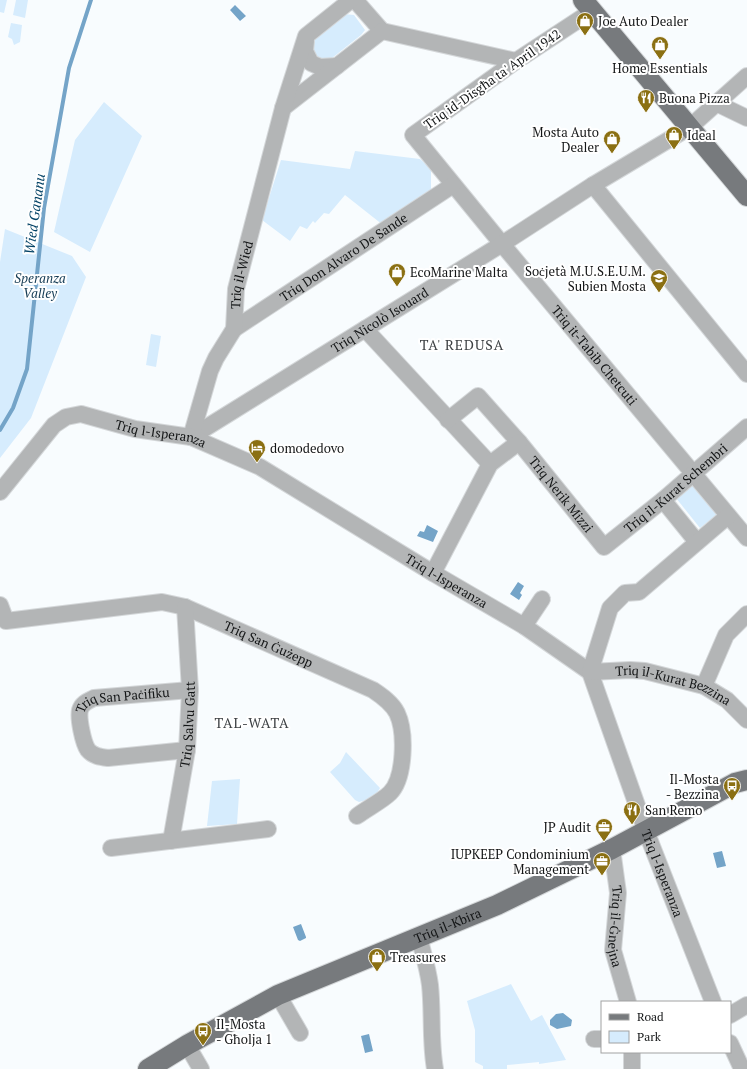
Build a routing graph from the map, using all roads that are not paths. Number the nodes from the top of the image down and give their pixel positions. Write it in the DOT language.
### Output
graph roads {
  1 [pos="346,2"];
  2 [pos="588,5"];
  3 [pos="382,31"];
  4 [pos="306,36"];
  5 [pos="516,62"];
  6 [pos="337,66"];
  7 [pos="747,76"];
  8 [pos="716,103"];
  9 [pos="283,108"];
  10 [pos="747,118"];
  11 [pos="690,127"];
  12 [pos="413,135"];
  13 [pos="453,185"];
  14 [pos="593,185"];
  15 [pos="747,196"];
  16 [pos="502,244"];
  17 [pos="234,329"];
  18 [pos="365,329"];
  19 [pos="747,374"];
  20 [pos="448,420"];
  21 [pos="747,427"];
  22 [pos="191,437"];
  23 [pos="519,442"];
  24 [pos="490,464"];
  25 [pos="692,474"];
  26 [pos="0,492"];
  27 [pos="663,500"];
  28 [pos="728,516"];
  29 [pos="747,538"];
  30 [pos="697,542"];
  31 [pos="604,547"];
  32 [pos="433,573"];
  33 [pos="542,599"];
  34 [pos="0,605"];
  35 [pos="186,607"];
  36 [pos="747,614"];
  37 [pos="524,626"];
  38 [pos="590,672"];
  39 [pos="704,686"];
  40 [pos="190,690"];
  41 [pos="747,720"];
  42 [pos="187,750"];
  43 [pos="747,780"];
  44 [pos="357,816"];
  45 [pos="268,829"];
  46 [pos="646,831"];
  47 [pos="171,841"];
  48 [pos="111,848"];
  49 [pos="612,849"];
  50 [pos="419,937"];
  51 [pos="278,995"];
  52 [pos="628,1001"];
  53 [pos="713,1001"];
  54 [pos="747,1005"];
  55 [pos="731,1014"];
  56 [pos="300,1033"];
  57 [pos="187,1045"];
  58 [pos="731,1045"];
  59 [pos="148,1069"];
  60 [pos="201,1069"];
  61 [pos="435,1069"];
  62 [pos="742,1069"];
  1 -- 3 [label="street"];
  1 -- 4 [label="street"];
  2 -- 5 [label="street, Triq id-Disgħa ta' April 1942"];
  2 -- 11 [label="main road"];
  3 -- 5 [label="street"];
  3 -- 6 [label="street"];
  4 -- 6 [label="street"];
  4 -- 9 [label="street, Triq il-Wied"];
  5 -- 12 [label="street, Triq id-Disgħa ta' April 1942"];
  6 -- 9 [label="street"];
  7 -- 8 [label="street, Triq Nicolò Isouard"];
  8 -- 10 [label="street"];
  8 -- 11 [label="street, Triq Nicolò Isouard"];
  9 -- 17 [label="street, Triq il-Wied"];
  11 -- 14 [label="street, Triq Nicolò Isouard"];
  11 -- 15 [label="main road"];
  12 -- 13 [label="street, Triq it-Tabib Chetcuti"];
  13 -- 16 [label="street, Triq it-Tabib Chetcuti"];
  13 -- 17 [label="street, Triq Don Alvaro De Sande"];
  14 -- 16 [label="street, Triq Nicolò Isouard"];
  14 -- 19 [label="street"];
  16 -- 18 [label="street, Triq Nicolò Isouard"];
  16 -- 25 [label="street, Triq it-Tabib Chetcuti"];
  17 -- 22 [label="street, Triq il-Wied"];
  18 -- 20 [label="street"];
  18 -- 22 [label="street, Triq Nicolò Isouard"];
  20 -- 23 [label="street, Triq Nerik Mizzi"];
  20 -- 24 [label="street"];
  21 -- 25 [label="street, Triq il-Kurat Schembri"];
  22 -- 26 [label="street, Triq l-Isperanza"];
  22 -- 32 [label="street, Triq l-Isperanza"];
  23 -- 24 [label="street"];
  23 -- 31 [label="street, Triq Nerik Mizzi"];
  24 -- 32 [label="street"];
  25 -- 27 [label="street, Triq il-Kurat Schembri"];
  25 -- 28 [label="street, Triq it-Tabib Chetcuti"];
  27 -- 30 [label="street"];
  27 -- 31 [label="street, Triq il-Kurat Schembri"];
  28 -- 29 [label="street, Triq it-Tabib Chetcuti"];
  28 -- 30 [label="street"];
  30 -- 38 [label="street"];
  32 -- 37 [label="street, Triq l-Isperanza"];
  33 -- 37 [label="street"];
  34 -- 35 [label="street, Triq San Ġużepp"];
  35 -- 40 [label="street, Triq Salvu Gatt"];
  35 -- 44 [label="street, Triq San Ġużepp"];
  36 -- 39 [label="street"];
  37 -- 38 [label="street, Triq l-Isperanza"];
  38 -- 39 [label="street, Triq il-Kurat Bezzina"];
  38 -- 46 [label="street, Triq l-Isperanza"];
  39 -- 41 [label="street, Triq il-Kurat Bezzina"];
  40 -- 42 [label="street, Triq Salvu Gatt"];
  40 -- 42 [label="street, Triq San Paċifiku"];
  42 -- 47 [label="street, Triq Salvu Gatt"];
  43 -- 46 [label="main road, Triq il-Kbira"];
  45 -- 47 [label="street"];
  46 -- 49 [label="main road, Triq il-Kbira"];
  46 -- 53 [label="street, Triq l-Isperanza"];
  47 -- 48 [label="street"];
  49 -- 50 [label="main road, Triq il-Kbira"];
  49 -- 52 [label="street, Triq il-Ġnejna"];
  50 -- 51 [label="main road, Triq il-Kbira"];
  50 -- 61 [label="street"];
  51 -- 56 [label="street"];
  51 -- 57 [label="main road, Triq il-Kbira"];
  54 -- 55 [label="street"];
  57 -- 59 [label="main road, Triq il-Kbira"];
  57 -- 60 [label="street"];
  58 -- 62 [label="street"];
}
